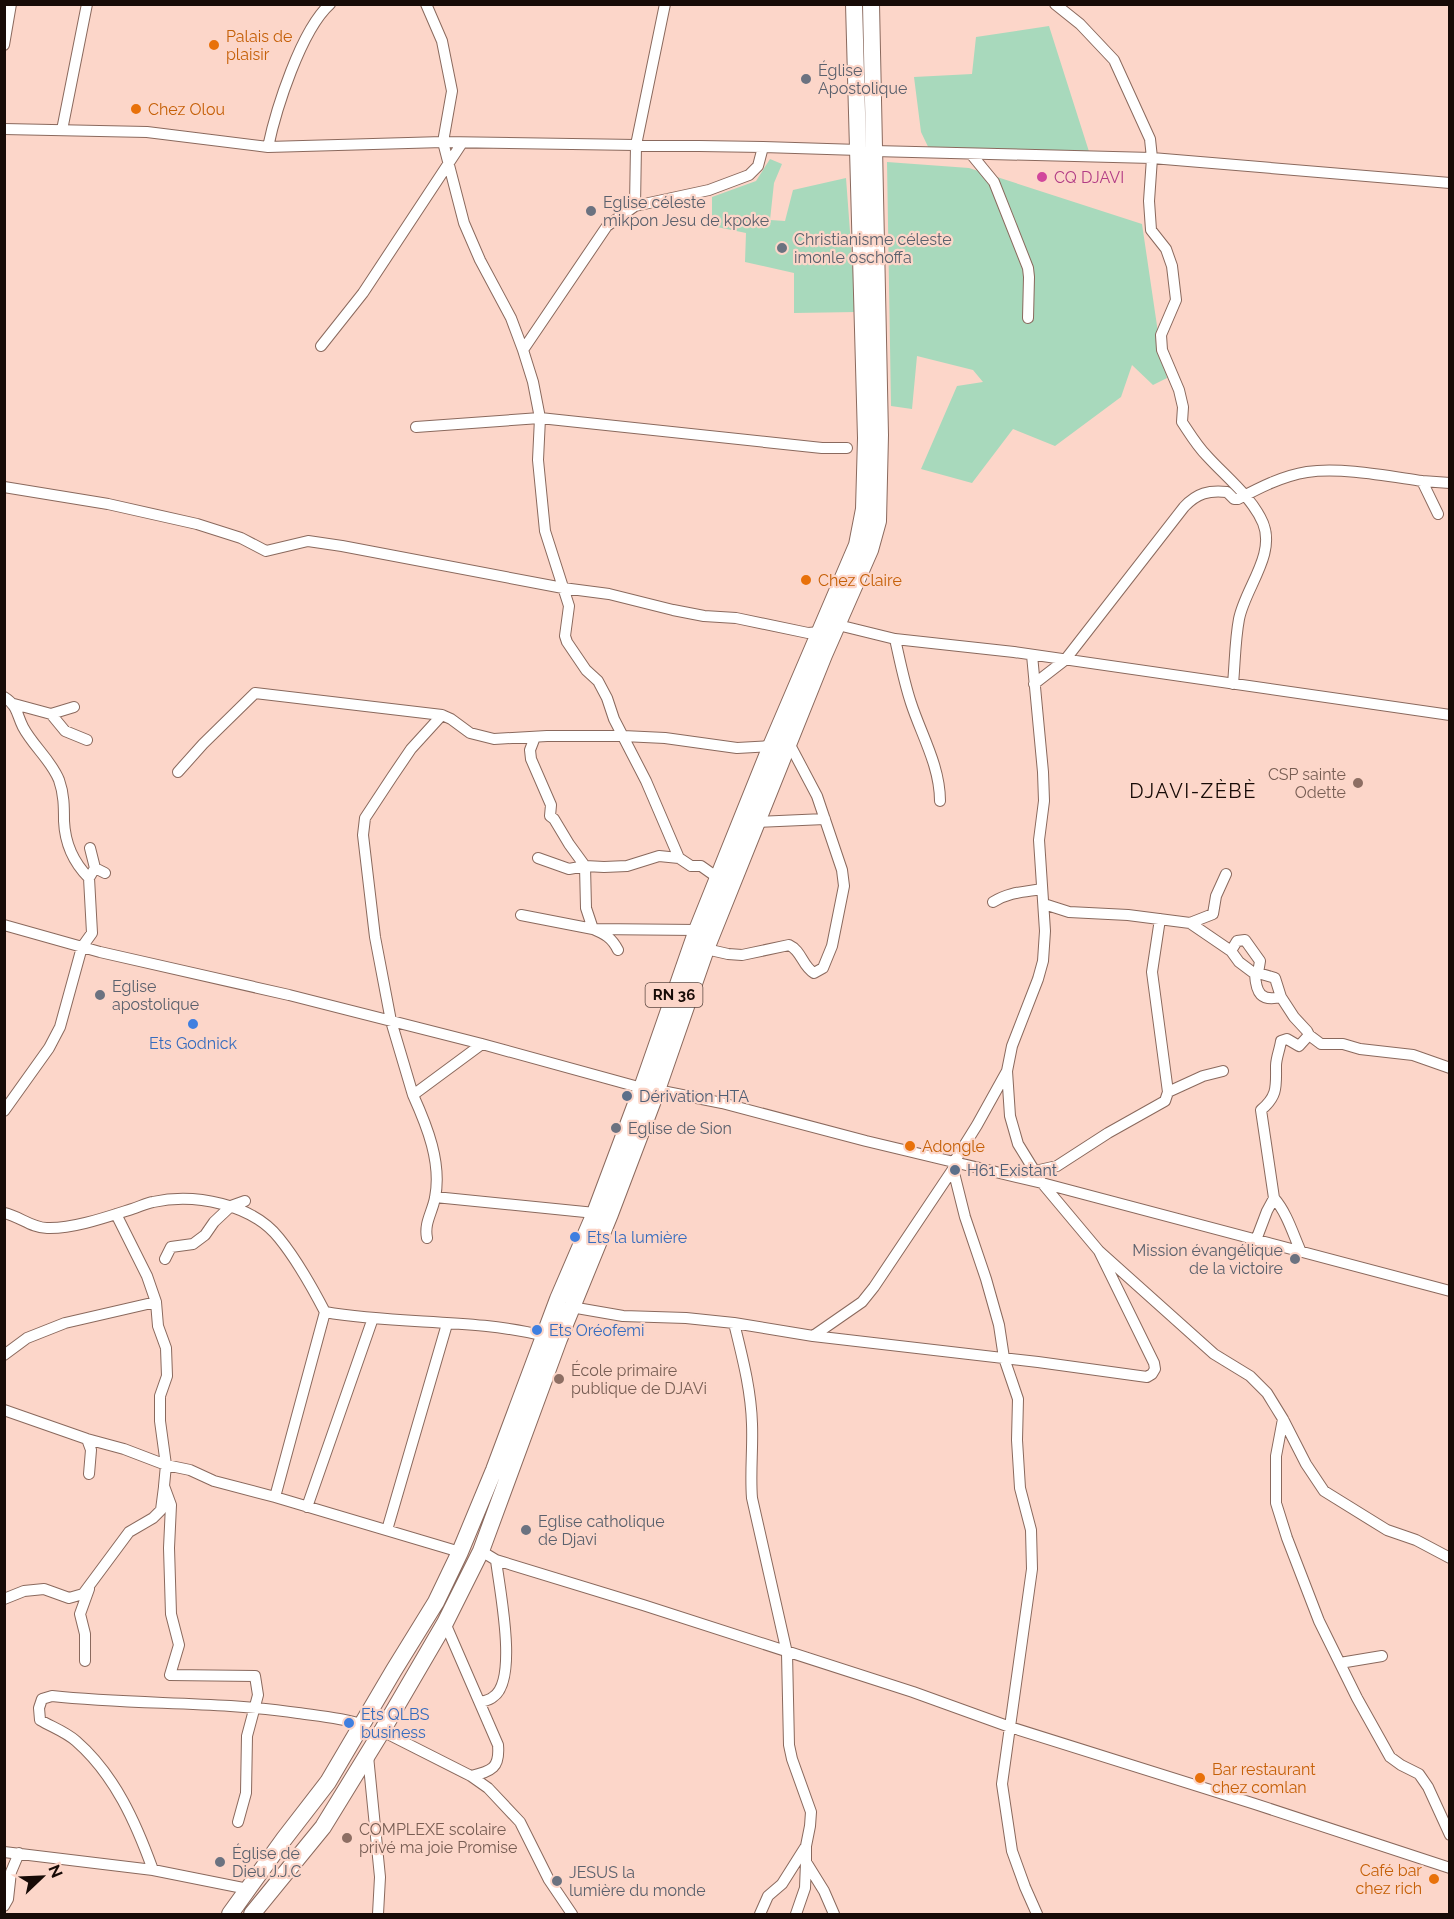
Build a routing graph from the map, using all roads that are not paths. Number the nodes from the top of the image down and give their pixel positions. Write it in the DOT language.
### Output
graph roads {
  1 [pos="11,4"];
  2 [pos="87,4"];
  3 [pos="330,4"];
  4 [pos="426,4"];
  5 [pos="665,4"];
  6 [pos="854,4"];
  7 [pos="871,4"];
  8 [pos="1055,4"];
  9 [pos="4,45"];
  10 [pos="4,129"];
  11 [pos="62,130"];
  12 [pos="443,142"];
  13 [pos="462,143"];
  14 [pos="636,145"];
  15 [pos="268,147"];
  16 [pos="763,147"];
  17 [pos="867,151"];
  18 [pos="971,154"];
  19 [pos="1152,158"];
  20 [pos="448,164"];
  21 [pos="1449,183"];
  22 [pos="635,206"];
  23 [pos="1028,318"];
  24 [pos="321,346"];
  25 [pos="524,350"];
  26 [pos="540,418"];
  27 [pos="416,427"];
  28 [pos="847,448"];
  29 [pos="1422,481"];
  30 [pos="1449,483"];
  31 [pos="4,487"];
  32 [pos="1244,495"];
  33 [pos="1438,514"];
  34 [pos="563,588"];
  35 [pos="838,625"];
  36 [pos="820,632"];
  37 [pos="895,639"];
  38 [pos="1032,655"];
  39 [pos="1065,660"];
  40 [pos="1034,684"];
  41 [pos="1233,684"];
  42 [pos="4,697"];
  43 [pos="14,704"];
  44 [pos="74,707"];
  45 [pos="51,714"];
  46 [pos="442,715"];
  47 [pos="1449,715"];
  48 [pos="623,736"];
  49 [pos="535,737"];
  50 [pos="87,740"];
  51 [pos="789,743"];
  52 [pos="771,746"];
  53 [pos="178,772"];
  54 [pos="940,801"];
  55 [pos="825,819"];
  56 [pos="757,822"];
  57 [pos="90,848"];
  58 [pos="538,858"];
  59 [pos="679,858"];
  60 [pos="585,866"];
  61 [pos="1226,874"];
  62 [pos="89,878"];
  63 [pos="718,878"];
  64 [pos="1042,889"];
  65 [pos="993,902"];
  66 [pos="1044,904"];
  67 [pos="521,915"];
  68 [pos="1160,919"];
  69 [pos="1191,923"];
  70 [pos="4,925"];
  71 [pos="593,929"];
  72 [pos="697,930"];
  73 [pos="82,946"];
  74 [pos="706,949"];
  75 [pos="618,950"];
  76 [pos="1232,951"];
  77 [pos="1256,973"];
  78 [pos="1281,997"];
  79 [pos="391,1021"];
  80 [pos="1309,1035"];
  81 [pos="482,1044"];
  82 [pos="1449,1068"];
  83 [pos="1007,1071"];
  84 [pos="1223,1071"];
  85 [pos="649,1089"];
  86 [pos="1168,1092"];
  87 [pos="413,1095"];
  88 [pos="4,1110"];
  89 [pos="954,1166"];
  90 [pos="1035,1172"];
  91 [pos="1042,1183"];
  92 [pos="435,1197"];
  93 [pos="1275,1198"];
  94 [pos="245,1201"];
  95 [pos="231,1206"];
  96 [pos="4,1213"];
  97 [pos="594,1213"];
  98 [pos="117,1214"];
  99 [pos="428,1238"];
  100 [pos="1256,1240"];
  101 [pos="1099,1251"];
  102 [pos="1301,1252"];
  103 [pos="165,1259"];
  104 [pos="1449,1291"];
  105 [pos="156,1302"];
  106 [pos="571,1307"];
  107 [pos="325,1312"];
  108 [pos="373,1318"];
  109 [pos="734,1323"];
  110 [pos="447,1324"];
  111 [pos="545,1336"];
  112 [pos="813,1336"];
  113 [pos="4,1355"];
  114 [pos="1004,1358"];
  115 [pos="4,1410"];
  116 [pos="1283,1419"];
  117 [pos="87,1439"];
  118 [pos="166,1465"];
  119 [pos="89,1474"];
  120 [pos="164,1486"];
  121 [pos="275,1497"];
  122 [pos="307,1507"];
  123 [pos="387,1530"];
  124 [pos="481,1551"];
  125 [pos="460,1552"];
  126 [pos="1449,1558"];
  127 [pos="496,1560"];
  128 [pos="100,1572"];
  129 [pos="4,1599"];
  130 [pos="445,1623"];
  131 [pos="787,1653"];
  132 [pos="1382,1656"];
  133 [pos="85,1661"];
  134 [pos="1340,1663"];
  135 [pos="480,1702"];
  136 [pos="254,1707"];
  137 [pos="362,1724"];
  138 [pos="1010,1727"];
  139 [pos="382,1731"];
  140 [pos="368,1752"];
  141 [pos="471,1776"];
  142 [pos="238,1822"];
  143 [pos="1449,1835"];
  144 [pos="806,1846"];
  145 [pos="4,1852"];
  146 [pos="19,1853"];
  147 [pos="806,1862"];
  148 [pos="1449,1869"];
  149 [pos="153,1870"];
  150 [pos="248,1889"];
  151 [pos="4,1906"];
  152 [pos="230,1914"];
  153 [pos="252,1914"];
  154 [pos="378,1914"];
  155 [pos="572,1914"];
  156 [pos="760,1914"];
  157 [pos="796,1914"];
  158 [pos="834,1914"];
  159 [pos="1037,1914"];
  1 -- 9 [label="street"];
  2 -- 11 [label="street"];
  3 -- 15 [label="street"];
  4 -- 12 [label="street"];
  5 -- 14 [label="street"];
  6 -- 17 [label="main road, RN 36"];
  7 -- 17 [label="main road, RN 36"];
  8 -- 19 [label="street"];
  10 -- 11 [label="street"];
  11 -- 15 [label="street"];
  12 -- 13 [label="street"];
  12 -- 15 [label="street"];
  12 -- 20 [label="street"];
  13 -- 14 [label="street"];
  13 -- 20 [label="street"];
  14 -- 16 [label="street"];
  14 -- 22 [label="street"];
  16 -- 17 [label="street"];
  16 -- 22 [label="street"];
  17 -- 18 [label="street"];
  17 -- 35 [label="main road, RN 36"];
  17 -- 36 [label="main road, RN 36"];
  18 -- 19 [label="street"];
  18 -- 23 [label="street"];
  19 -- 21 [label="street"];
  19 -- 32 [label="street"];
  20 -- 24 [label="street"];
  20 -- 25 [label="street"];
  22 -- 25 [label="street"];
  25 -- 26 [label="street"];
  26 -- 27 [label="street"];
  26 -- 28 [label="street"];
  26 -- 34 [label="street"];
  29 -- 30 [label="street"];
  29 -- 32 [label="street"];
  29 -- 33 [label="street"];
  31 -- 34 [label="street"];
  32 -- 39 [label="street"];
  32 -- 41 [label="street"];
  34 -- 36 [label="street"];
  34 -- 48 [label="street"];
  35 -- 37 [label="street"];
  35 -- 51 [label="main road, RN 36"];
  36 -- 52 [label="main road, RN 36"];
  37 -- 38 [label="street"];
  37 -- 54 [label="street"];
  38 -- 39 [label="street"];
  38 -- 40 [label="street"];
  39 -- 40 [label="street"];
  39 -- 41 [label="street"];
  40 -- 64 [label="street"];
  41 -- 47 [label="street"];
  42 -- 43 [label="street"];
  43 -- 45 [label="street"];
  43 -- 62 [label="street"];
  44 -- 45 [label="street"];
  45 -- 50 [label="street"];
  46 -- 49 [label="street"];
  46 -- 53 [label="street"];
  46 -- 79 [label="street"];
  48 -- 49 [label="street"];
  48 -- 52 [label="street"];
  48 -- 59 [label="street"];
  49 -- 60 [label="street"];
  51 -- 55 [label="street"];
  51 -- 56 [label="main road, RN 36"];
  52 -- 63 [label="main road, RN 36"];
  55 -- 56 [label="street"];
  55 -- 74 [label="street"];
  56 -- 74 [label="main road, RN 36"];
  57 -- 62 [label="street"];
  58 -- 60 [label="street"];
  59 -- 60 [label="street"];
  59 -- 63 [label="street"];
  60 -- 71 [label="street"];
  61 -- 69 [label="street"];
  62 -- 73 [label="street"];
  63 -- 72 [label="main road, RN 36"];
  64 -- 65 [label="street"];
  64 -- 66 [label="street"];
  66 -- 68 [label="street"];
  66 -- 83 [label="street"];
  67 -- 71 [label="street"];
  68 -- 69 [label="street"];
  68 -- 86 [label="street"];
  69 -- 76 [label="street"];
  70 -- 73 [label="street"];
  71 -- 72 [label="street"];
  71 -- 75 [label="street"];
  72 -- 85 [label="main road, RN 36"];
  73 -- 79 [label="street"];
  73 -- 88 [label="street"];
  74 -- 85 [label="main road, RN 36"];
  76 -- 77 [label="street"];
  76 -- 77 [label="street"];
  77 -- 78 [label="street"];
  77 -- 78 [label="street"];
  78 -- 80 [label="street"];
  79 -- 81 [label="street"];
  79 -- 87 [label="street"];
  80 -- 82 [label="street"];
  80 -- 93 [label="street"];
  81 -- 85 [label="street"];
  81 -- 87 [label="street"];
  83 -- 89 [label="street"];
  83 -- 90 [label="street"];
  84 -- 86 [label="street"];
  85 -- 89 [label="street"];
  85 -- 97 [label="main road, RN 36"];
  85 -- 106 [label="main road, RN 36"];
  86 -- 90 [label="street"];
  87 -- 92 [label="street"];
  89 -- 91 [label="street"];
  89 -- 112 [label="street"];
  89 -- 114 [label="street"];
  90 -- 91 [label="street"];
  91 -- 100 [label="street"];
  91 -- 101 [label="street"];
  92 -- 97 [label="street"];
  92 -- 99 [label="street"];
  93 -- 100 [label="street"];
  93 -- 102 [label="street"];
  94 -- 95 [label="street"];
  95 -- 98 [label="street"];
  95 -- 103 [label="street"];
  95 -- 107 [label="street"];
  96 -- 98 [label="street"];
  97 -- 111 [label="main road, RN 36"];
  98 -- 105 [label="street"];
  100 -- 102 [label="street"];
  101 -- 114 [label="street"];
  101 -- 116 [label="street"];
  102 -- 104 [label="street"];
  105 -- 113 [label="street"];
  105 -- 118 [label="street"];
  106 -- 109 [label="street"];
  106 -- 124 [label="main road, RN 36"];
  107 -- 108 [label="street"];
  107 -- 121 [label="street"];
  108 -- 110 [label="street"];
  108 -- 122 [label="street"];
  109 -- 112 [label="street"];
  109 -- 131 [label="street"];
  110 -- 111 [label="street"];
  110 -- 123 [label="street"];
  111 -- 125 [label="main road, RN 36"];
  112 -- 114 [label="street"];
  114 -- 138 [label="street"];
  115 -- 117 [label="street"];
  116 -- 126 [label="street"];
  116 -- 134 [label="street"];
  117 -- 118 [label="street"];
  117 -- 119 [label="street"];
  118 -- 120 [label="street"];
  118 -- 121 [label="street"];
  120 -- 128 [label="street"];
  120 -- 136 [label="street"];
  121 -- 122 [label="street"];
  122 -- 123 [label="street"];
  123 -- 125 [label="street"];
  124 -- 127 [label="street"];
  124 -- 130 [label="main road, RN 36"];
  125 -- 137 [label="main road, RN 36"];
  127 -- 131 [label="street"];
  127 -- 135 [label="street"];
  128 -- 129 [label="street"];
  128 -- 133 [label="street"];
  130 -- 135 [label="street"];
  130 -- 139 [label="main road, RN 36"];
  131 -- 138 [label="street"];
  131 -- 144 [label="street"];
  132 -- 134 [label="street"];
  134 -- 143 [label="street"];
  135 -- 141 [label="street"];
  136 -- 137 [label="street"];
  136 -- 142 [label="street"];
  136 -- 149 [label="street"];
  137 -- 150 [label="main road, RN 36"];
  138 -- 148 [label="street"];
  138 -- 159 [label="street"];
  139 -- 140 [label="main road, RN 36"];
  139 -- 141 [label="street"];
  140 -- 153 [label="main road, RN 36"];
  140 -- 154 [label="street"];
  141 -- 155 [label="street"];
  144 -- 147 [label="street"];
  144 -- 156 [label="street"];
  145 -- 146 [label="street"];
  146 -- 149 [label="street"];
  146 -- 151 [label="street"];
  147 -- 157 [label="street"];
  147 -- 158 [label="street"];
  149 -- 150 [label="street"];
  150 -- 152 [label="main road, RN 36"];
}
